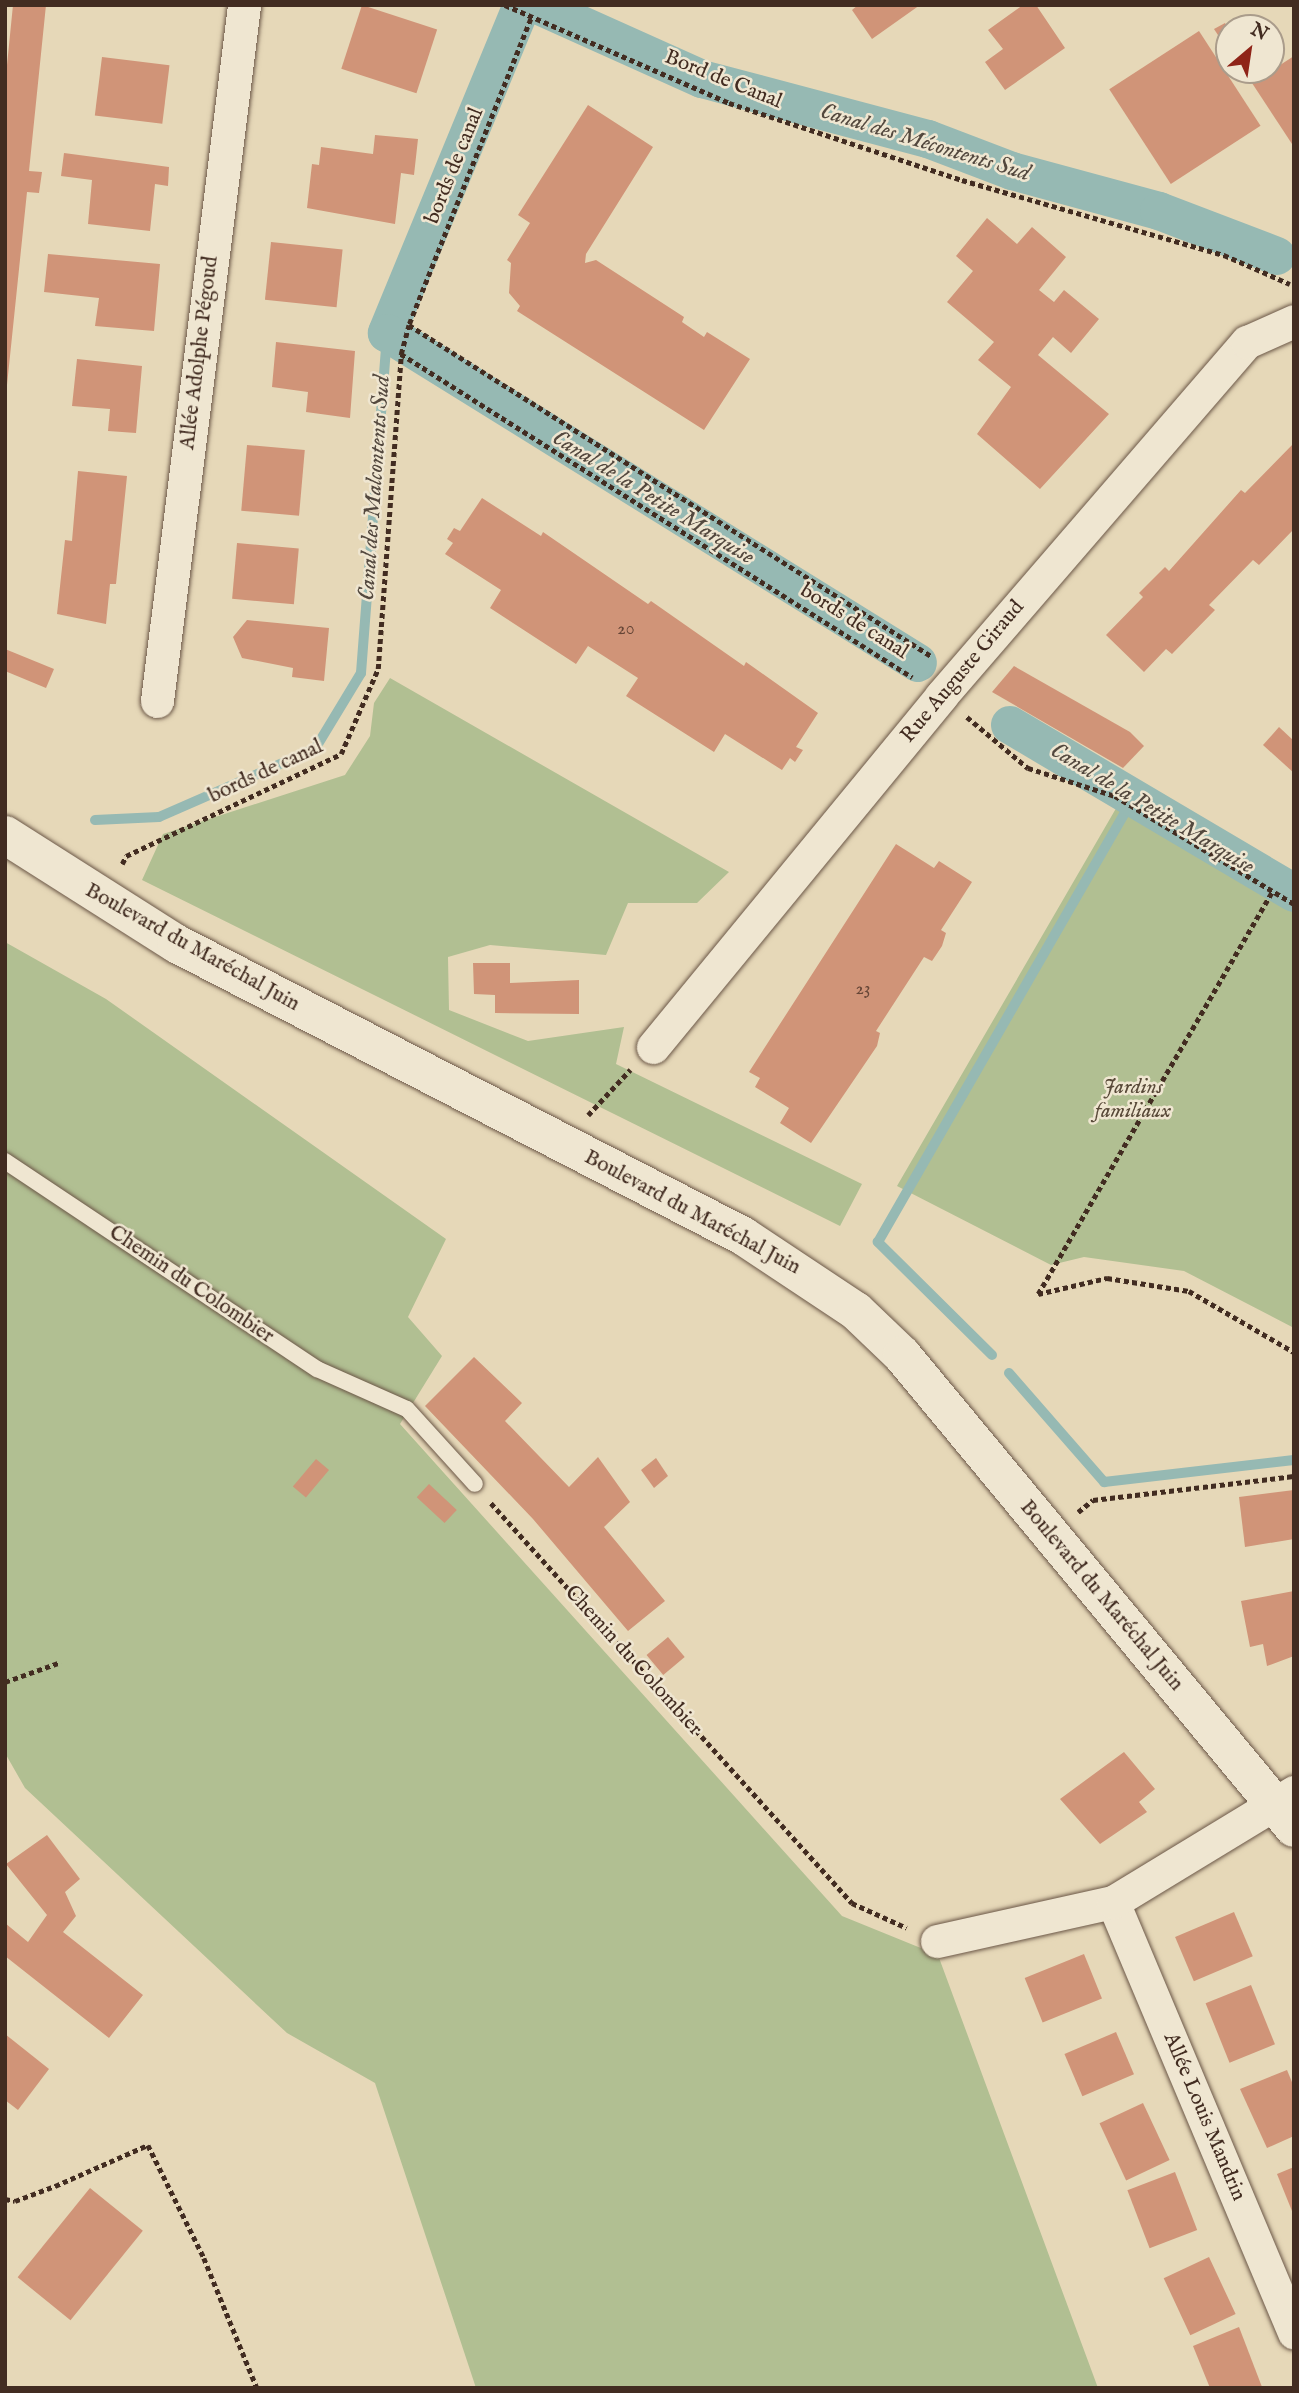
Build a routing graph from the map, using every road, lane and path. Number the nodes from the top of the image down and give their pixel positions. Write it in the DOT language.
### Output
graph roads {
  1 [pos="244,5"];
  2 [pos="508,6"];
  3 [pos="531,19"];
  4 [pos="1294,286"];
  5 [pos="1294,321"];
  6 [pos="409,325"];
  7 [pos="401,354"];
  8 [pos="951,685"];
  9 [pos="157,701"];
  10 [pos="5,835"];
  11 [pos="117,872"];
  12 [pos="1273,891"];
  13 [pos="1294,904"];
  14 [pos="653,1047"];
  15 [pos="579,1124"];
  16 [pos="5,1161"];
  17 [pos="1294,1352"];
  18 [pos="1294,1476"];
  19 [pos="474,1485"];
  20 [pos="1050,1534"];
  21 [pos="61,1662"];
  22 [pos="5,1682"];
  23 [pos="1287,1808"];
  24 [pos="1113,1902"];
  25 [pos="937,1941"];
  26 [pos="5,2199"];
  27 [pos="1294,2332"];
  28 [pos="257,2388"];
  1 -- 9 [label="street, Allée Adolphe Pégoud"];
  2 -- 3 [label="path, Bord de Canal"];
  3 -- 4 [label="path, Bord de Canal"];
  3 -- 6 [label="path, bords de canal"];
  5 -- 8 [label="street, Rue Auguste Giraud"];
  6 -- 7 [label="path, bords de canal"];
  6 -- 8 [label="path, bords de canal"];
  7 -- 8 [label="path, bords de canal"];
  7 -- 11 [label="path, bords de canal"];
  8 -- 12 [label="path, bords de canal"];
  8 -- 14 [label="street, Rue Auguste Giraud"];
  10 -- 20 [label="main road, Boulevard du Maréchal Juin"];
  12 -- 13 [label="path, bords de canal"];
  12 -- 17 [label="path"];
  14 -- 15 [label="path"];
  16 -- 19 [label="lane, Chemin du Colombier"];
  18 -- 20 [label="path"];
  19 -- 25 [label="path, Chemin du Colombier"];
  20 -- 23 [label="main road, Boulevard du Maréchal Juin"];
  21 -- 22 [label="path"];
  23 -- 24 [label="street"];
  24 -- 25 [label="street"];
  24 -- 27 [label="street, Allée Louis Mandrin"];
  26 -- 28 [label="path"];
}
